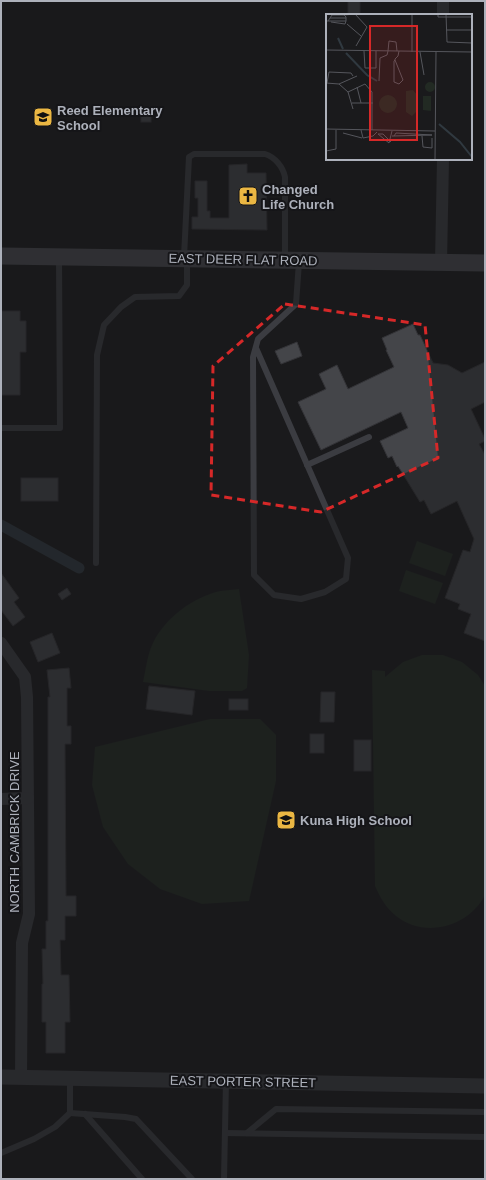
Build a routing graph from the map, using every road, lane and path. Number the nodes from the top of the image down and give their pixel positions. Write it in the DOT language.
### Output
graph roads {
  1 [pos="443,1"];
  2 [pos="443,14"];
  3 [pos="443,160"];
  4 [pos="1,256"];
  5 [pos="58,257"];
  6 [pos="186,258"];
  7 [pos="292,260"];
  8 [pos="441,263"];
  9 [pos="485,263"];
  10 [pos="256,348"];
  11 [pos="1,428"];
  12 [pos="369,437"];
  13 [pos="307,465"];
  14 [pos="96,563"];
  15 [pos="1,643"];
  16 [pos="1,798"];
  17 [pos="28,798"];
  18 [pos="1,1077"];
  19 [pos="21,1077"];
  20 [pos="70,1078"];
  21 [pos="226,1081"];
  22 [pos="485,1086"];
  23 [pos="485,1112"];
  24 [pos="70,1113"];
  25 [pos="85,1114"];
  26 [pos="225,1132"];
  27 [pos="247,1133"];
  28 [pos="485,1137"];
  29 [pos="1,1153"];
  30 [pos="142,1179"];
  31 [pos="192,1179"];
  32 [pos="224,1179"];
  1 -- 2 [label="street"];
  3 -- 8 [label="street"];
  4 -- 5 [label="main road, EAST DEER FLAT ROAD"];
  5 -- 6 [label="main road, EAST DEER FLAT ROAD"];
  5 -- 11 [label="lane"];
  6 -- 7 [label="main road, EAST DEER FLAT ROAD"];
  6 -- 7 [label="lane"];
  6 -- 14 [label="lane"];
  7 -- 8 [label="main road, EAST DEER FLAT ROAD"];
  7 -- 10 [label="lane"];
  8 -- 9 [label="main road, EAST DEER FLAT ROAD"];
  10 -- 13 [label="lane"];
  10 -- 13 [label="lane"];
  12 -- 13 [label="lane"];
  15 -- 17 [label="street, NORTH CAMBRICK DRIVE"];
  16 -- 17 [label="street"];
  17 -- 19 [label="street, NORTH CAMBRICK DRIVE"];
  18 -- 19 [label="street, EAST PORTER STREET"];
  19 -- 20 [label="street, EAST PORTER STREET"];
  20 -- 21 [label="street, EAST PORTER STREET"];
  20 -- 24 [label="lane"];
  21 -- 22 [label="street, EAST PORTER STREET"];
  21 -- 26 [label="lane"];
  23 -- 27 [label="lane"];
  24 -- 25 [label="lane"];
  24 -- 29 [label="lane"];
  25 -- 30 [label="lane"];
  25 -- 31 [label="lane"];
  26 -- 27 [label="lane"];
  26 -- 32 [label="lane"];
  27 -- 28 [label="lane"];
}
